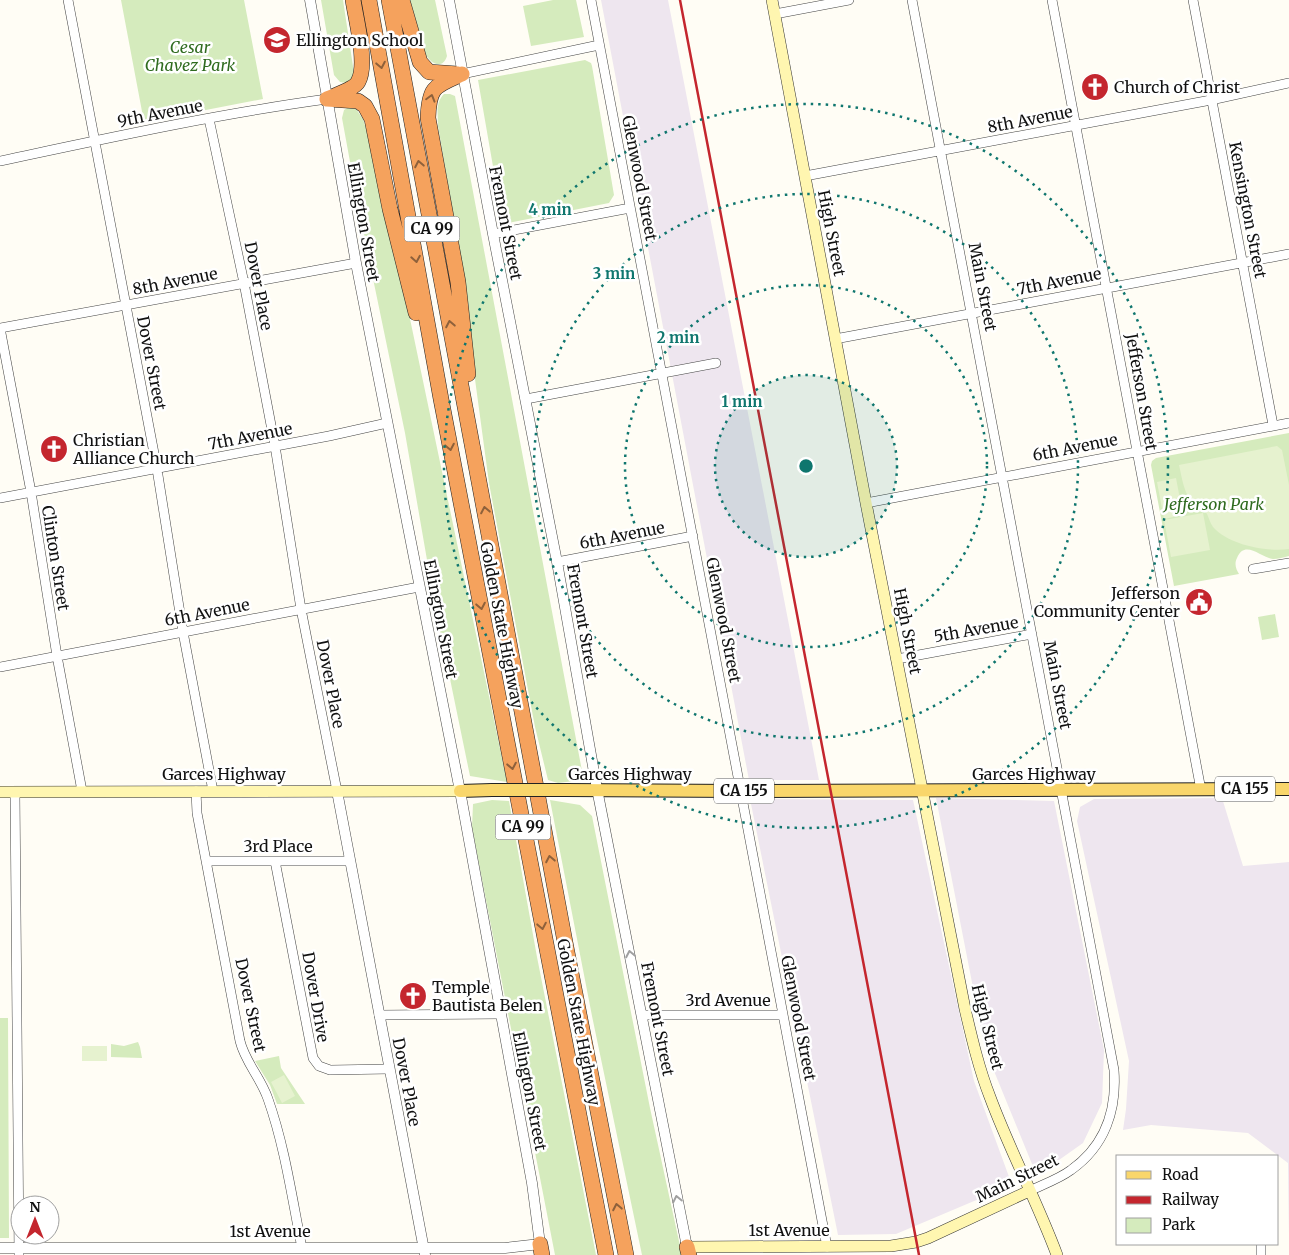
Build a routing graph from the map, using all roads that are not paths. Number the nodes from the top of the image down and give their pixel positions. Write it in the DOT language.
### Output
graph roads {
  1 [pos="68,0"];
  2 [pos="310,0"];
  3 [pos="353,0"];
  4 [pos="369,0"];
  5 [pos="389,0"];
  6 [pos="402,0"];
  7 [pos="449,0"];
  8 [pos="591,0"];
  9 [pos="772,0"];
  10 [pos="849,0"];
  11 [pos="912,0"];
  12 [pos="1052,0"];
  13 [pos="1193,0"];
  14 [pos="775,14"];
  15 [pos="599,45"];
  16 [pos="462,74"];
  17 [pos="1289,83"];
  18 [pos="327,100"];
  19 [pos="1211,100"];
  20 [pos="209,119"];
  21 [pos="1076,125"];
  22 [pos="94,141"];
  23 [pos="940,151"];
  24 [pos="0,161"];
  25 [pos="805,176"];
  26 [pos="630,208"];
  27 [pos="492,234"];
  28 [pos="1289,254"];
  29 [pos="1242,262"];
  30 [pos="356,263"];
  31 [pos="244,283"];
  32 [pos="1107,288"];
  33 [pos="126,305"];
  34 [pos="971,313"];
  35 [pos="0,328"];
  36 [pos="836,339"];
  37 [pos="716,363"];
  38 [pos="662,374"];
  39 [pos="440,399"];
  40 [pos="526,399"];
  41 [pos="387,423"];
  42 [pos="1289,423"];
  43 [pos="1273,425"];
  44 [pos="275,446"];
  45 [pos="1138,451"];
  46 [pos="475,458"];
  47 [pos="157,469"];
  48 [pos="1002,476"];
  49 [pos="31,492"];
  50 [pos="0,498"];
  51 [pos="866,503"];
  52 [pos="693,536"];
  53 [pos="557,562"];
  54 [pos="1289,563"];
  55 [pos="1253,569"];
  56 [pos="419,587"];
  57 [pos="301,609"];
  58 [pos="183,632"];
  59 [pos="1032,634"];
  60 [pos="57,656"];
  61 [pos="897,659"];
  62 [pos="0,667"];
  63 [pos="597,789"];
  64 [pos="1289,789"];
  65 [pos="923,790"];
  66 [pos="1061,790"];
  67 [pos="1201,790"];
  68 [pos="82,791"];
  69 [pos="196,791"];
  70 [pos="212,791"];
  71 [pos="337,791"];
  72 [pos="460,791"];
  73 [pos="741,791"];
  74 [pos="0,792"];
  75 [pos="15,792"];
  76 [pos="207,861"];
  77 [pos="276,861"];
  78 [pos="350,861"];
  79 [pos="500,1014"];
  80 [pos="379,1015"];
  81 [pos="642,1015"];
  82 [pos="784,1015"];
  83 [pos="389,1069"];
  84 [pos="1030,1191"];
  85 [pos="828,1246"];
  86 [pos="0,1248"];
  87 [pos="302,1248"];
  88 [pos="541,1250"];
  89 [pos="19,1251"];
  90 [pos="235,1251"];
  91 [pos="424,1251"];
  92 [pos="688,1251"];
  93 [pos="891,1251"];
  94 [pos="606,1255"];
  95 [pos="626,1255"];
  96 [pos="1057,1255"];
  1 -- 22 [label="street, Dover Street"];
  2 -- 18 [label="street, Ellington Street"];
  3 -- 18 [label="highway"];
  4 -- 39 [label="highway, Golden State Highway / CA 99, one-way"];
  46 -- 5 [label="highway, Golden State Highway / CA 99, one-way"];
  6 -- 16 [label="highway"];
  7 -- 16 [label="street, Fremont Street"];
  8 -- 15 [label="street, Glenwood Street"];
  9 -- 14 [label="main road, High Street"];
  10 -- 14 [label="street"];
  11 -- 23 [label="street, Main Street"];
  12 -- 21 [label="street, Jefferson Street"];
  13 -- 19 [label="street, Kensington Street"];
  14 -- 25 [label="main road, High Street"];
  15 -- 16 [label="street"];
  15 -- 26 [label="street, Glenwood Street"];
  16 -- 27 [label="street, Fremont Street"];
  46 -- 16 [label="highway, one-way"];
  17 -- 19 [label="street, 8th Avenue"];
  18 -- 20 [label="street, 9th Avenue"];
  18 -- 30 [label="street, Ellington Street"];
  18 -- 39 [label="highway"];
  19 -- 21 [label="street, 8th Avenue"];
  19 -- 29 [label="street, Kensington Street"];
  20 -- 22 [label="street, 9th Avenue"];
  20 -- 31 [label="street, Dover Place"];
  21 -- 23 [label="street, 8th Avenue"];
  21 -- 32 [label="street, Jefferson Street"];
  22 -- 24 [label="street, 9th Avenue"];
  22 -- 33 [label="street, Dover Street"];
  23 -- 25 [label="street, 8th Avenue"];
  23 -- 34 [label="street, Main Street"];
  25 -- 36 [label="main road, High Street"];
  26 -- 27 [label="street"];
  26 -- 38 [label="street, Glenwood Street"];
  27 -- 40 [label="street, Fremont Street"];
  28 -- 29 [label="street, 7th Avenue"];
  29 -- 32 [label="street, 7th Avenue"];
  29 -- 43 [label="street, Kensington Street"];
  30 -- 31 [label="street, 8th Avenue"];
  30 -- 41 [label="street, Ellington Street"];
  31 -- 33 [label="street, 8th Avenue"];
  31 -- 44 [label="street, Dover Place"];
  32 -- 34 [label="street, 7th Avenue"];
  32 -- 45 [label="street, Jefferson Street"];
  33 -- 35 [label="street, 8th Avenue"];
  33 -- 47 [label="street, Dover Street"];
  34 -- 36 [label="street, 7th Avenue"];
  34 -- 48 [label="street, Main Street"];
  35 -- 49 [label="street, Clinton Street"];
  36 -- 51 [label="main road, High Street"];
  37 -- 38 [label="street"];
  38 -- 40 [label="street"];
  38 -- 52 [label="street, Glenwood Street"];
  39 -- 94 [label="highway, Golden State Highway / CA 99, one-way"];
  40 -- 53 [label="street, Fremont Street"];
  41 -- 44 [label="street, 7th Avenue"];
  41 -- 56 [label="street, Ellington Street"];
  42 -- 43 [label="street, 6th Avenue"];
  43 -- 45 [label="street, 6th Avenue"];
  44 -- 47 [label="street, 7th Avenue"];
  44 -- 57 [label="street, Dover Place"];
  45 -- 48 [label="street, 6th Avenue"];
  45 -- 67 [label="street, Jefferson Street"];
  95 -- 46 [label="highway, Golden State Highway / CA 99, one-way"];
  47 -- 49 [label="street, 7th Avenue"];
  47 -- 58 [label="street, Dover Street"];
  48 -- 51 [label="street, 6th Avenue"];
  48 -- 59 [label="street, Main Street"];
  49 -- 50 [label="street, 7th Avenue"];
  49 -- 60 [label="street, Clinton Street"];
  51 -- 61 [label="main road, High Street"];
  52 -- 53 [label="street, 6th Avenue"];
  52 -- 73 [label="street, Glenwood Street"];
  53 -- 63 [label="street, Fremont Street"];
  54 -- 55 [label="street"];
  56 -- 57 [label="street, 6th Avenue"];
  56 -- 72 [label="street, Ellington Street"];
  57 -- 58 [label="street, 6th Avenue"];
  57 -- 71 [label="street, Dover Place"];
  58 -- 60 [label="street, 6th Avenue"];
  58 -- 70 [label="street, Dover Street"];
  59 -- 61 [label="street, 5th Avenue"];
  59 -- 66 [label="street, Main Street"];
  60 -- 62 [label="street, 6th Avenue"];
  60 -- 68 [label="street, Clinton Street"];
  61 -- 65 [label="main road, High Street"];
  63 -- 72 [label="main road, Garces Highway / CA 155, bridge"];
  63 -- 73 [label="main road, Garces Highway / CA 155"];
  81 -- 63 [label="street, Fremont Street, one-way"];
  64 -- 67 [label="main road, Garces Highway / CA 155"];
  65 -- 66 [label="main road, Garces Highway / CA 155"];
  65 -- 73 [label="main road, Garces Highway / CA 155"];
  65 -- 84 [label="main road, High Street"];
  66 -- 67 [label="main road, Garces Highway / CA 155"];
  66 -- 84 [label="street, Main Street"];
  68 -- 69 [label="main road, Garces Highway"];
  68 -- 75 [label="main road, Garces Highway"];
  69 -- 70 [label="main road, Garces Highway"];
  69 -- 76 [label="street, Dover Street"];
  70 -- 71 [label="main road, Garces Highway"];
  71 -- 72 [label="main road, Garces Highway"];
  71 -- 78 [label="street, Dover Place"];
  72 -- 79 [label="street, Ellington Street"];
  73 -- 82 [label="street, Glenwood Street"];
  74 -- 75 [label="main road, Garces Highway"];
  75 -- 89 [label="street"];
  76 -- 77 [label="street, 3rd Place"];
  76 -- 87 [label="street, Dover Street"];
  77 -- 78 [label="street, 3rd Place"];
  77 -- 83 [label="street, Dover Drive"];
  78 -- 80 [label="street, Dover Place"];
  79 -- 80 [label="street"];
  79 -- 88 [label="street, Ellington Street"];
  80 -- 83 [label="street, Dover Place"];
  81 -- 82 [label="street, 3rd Avenue"];
  92 -- 81 [label="street, Fremont Street, one-way"];
  82 -- 85 [label="street, Glenwood Street"];
  83 -- 91 [label="street, Dover Place"];
  84 -- 93 [label="main road, Main Street"];
  84 -- 96 [label="main road, High Street"];
  85 -- 92 [label="main road, 1st Avenue"];
  85 -- 93 [label="main road, 1st Avenue"];
  86 -- 89 [label="street, 1st Avenue"];
  87 -- 90 [label="street, 1st Avenue"];
  87 -- 91 [label="street, 1st Avenue"];
  88 -- 91 [label="street, 1st Avenue"];
  89 -- 90 [label="street, 1st Avenue"];
}
